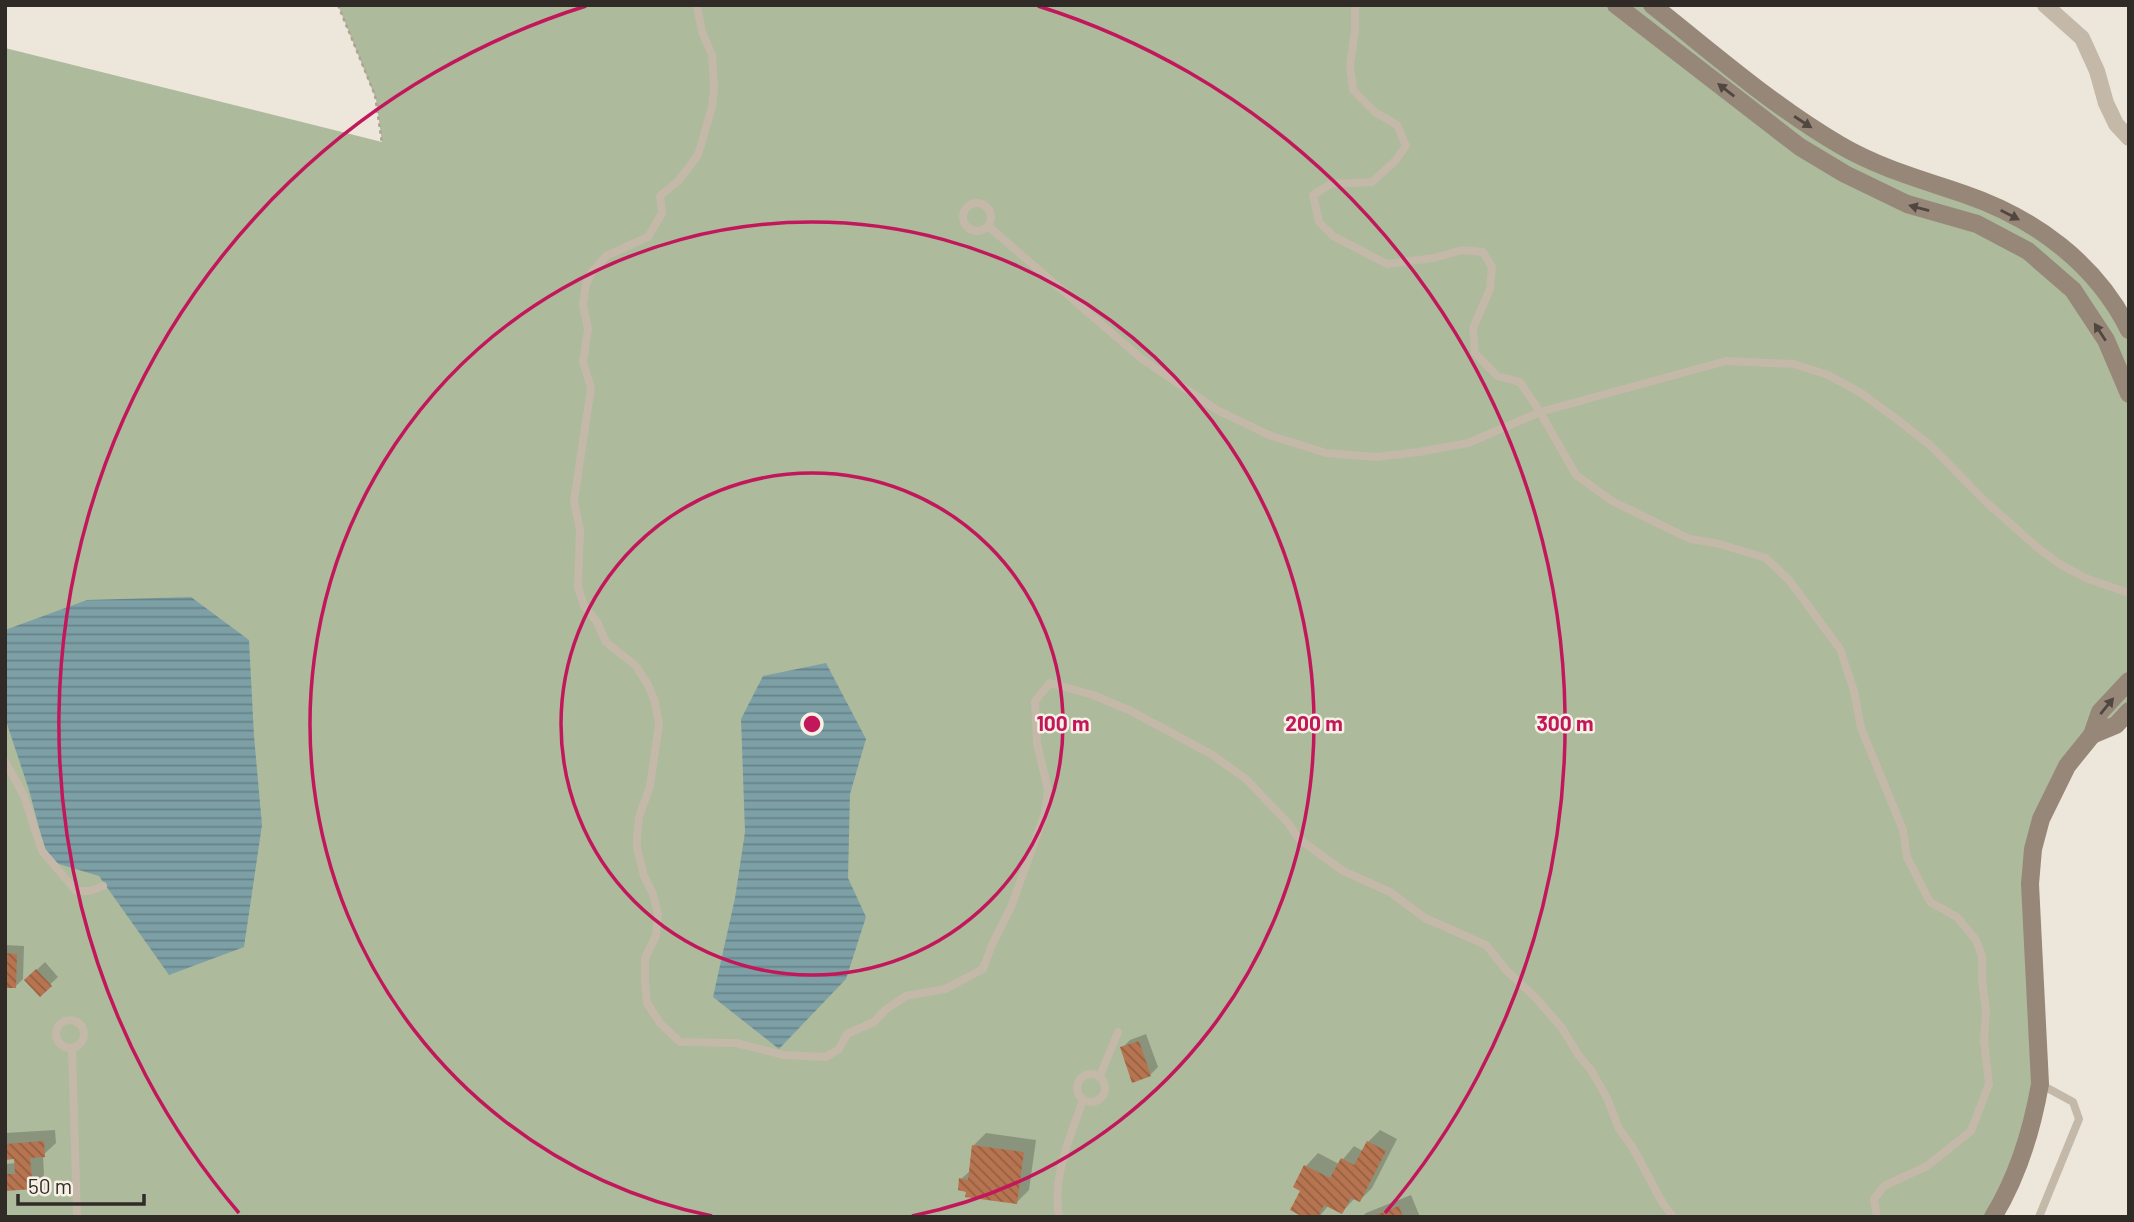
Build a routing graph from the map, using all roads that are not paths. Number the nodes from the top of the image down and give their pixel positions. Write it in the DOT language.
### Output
graph roads {
  1 [pos="698,5"];
  2 [pos="1355,5"];
  3 [pos="1616,5"];
  4 [pos="1652,5"];
  5 [pos="2046,6"];
  6 [pos="2129,138"];
  7 [pos="988,226"];
  8 [pos="2129,330"];
  9 [pos="2129,394"];
  10 [pos="1540,412"];
  11 [pos="2129,593"];
  12 [pos="2129,681"];
  13 [pos="2129,711"];
  14 [pos="2092,736"];
  15 [pos="5,761"];
  16 [pos="103,886"];
  17 [pos="1118,1031"];
  18 [pos="72,1049"];
  19 [pos="1100,1076"];
  20 [pos="2040,1084"];
  21 [pos="1083,1100"];
  22 [pos="77,1217"];
  23 [pos="1059,1217"];
  24 [pos="1673,1217"];
  25 [pos="1877,1217"];
  26 [pos="1993,1217"];
  27 [pos="2039,1217"];
  1 -- 24 [label="lane"];
  2 -- 10 [label="lane"];
  9 -- 3 [label="main road, one-way"];
  4 -- 8 [label="main road, one-way"];
  5 -- 6 [label="street"];
  7 -- 10 [label="lane"];
  10 -- 11 [label="lane"];
  10 -- 25 [label="lane"];
  14 -- 12 [label="main road, one-way"];
  13 -- 14 [label="main road"];
  14 -- 20 [label="main road"];
  15 -- 16 [label="lane"];
  17 -- 19 [label="lane"];
  18 -- 22 [label="lane"];
  19 -- 21 [label="lane"];
  19 -- 21 [label="lane"];
  20 -- 26 [label="main road"];
  20 -- 27 [label="lane"];
  21 -- 23 [label="lane"];
}
